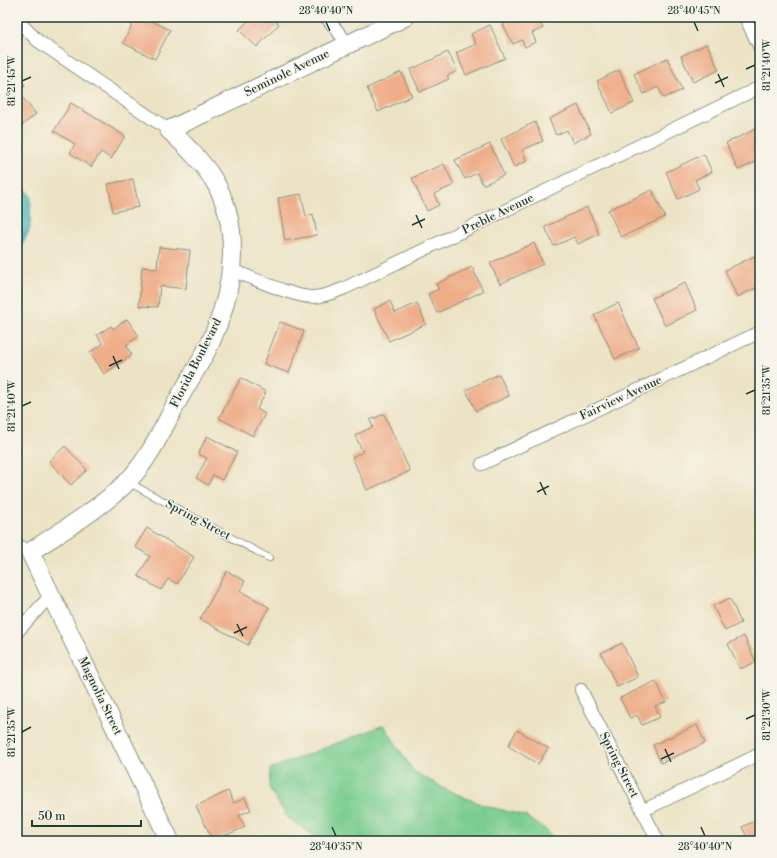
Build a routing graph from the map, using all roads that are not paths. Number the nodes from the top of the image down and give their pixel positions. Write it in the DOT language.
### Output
graph roads {
  1 [pos="326,17"];
  2 [pos="405,17"];
  3 [pos="745,17"];
  4 [pos="17,20"];
  5 [pos="348,44"];
  6 [pos="760,48"];
  7 [pos="760,87"];
  8 [pos="169,130"];
  9 [pos="231,270"];
  10 [pos="760,332"];
  11 [pos="482,464"];
  12 [pos="127,482"];
  13 [pos="24,548"];
  14 [pos="269,558"];
  15 [pos="51,595"];
  16 [pos="17,632"];
  17 [pos="581,690"];
  18 [pos="760,754"];
  19 [pos="642,811"];
  20 [pos="170,841"];
  21 [pos="658,841"];
  1 -- 5 [label="street"];
  2 -- 5 [label="street, Seminole Avenue"];
  3 -- 6 [label="street"];
  4 -- 8 [label="street, Florida Boulevard"];
  5 -- 8 [label="street, Seminole Avenue"];
  7 -- 9 [label="street, Preble Avenue"];
  8 -- 9 [label="street, Florida Boulevard"];
  9 -- 12 [label="street, Florida Boulevard"];
  10 -- 11 [label="street, Fairview Avenue"];
  12 -- 13 [label="street, Florida Boulevard"];
  12 -- 14 [label="lane, Spring Street"];
  13 -- 15 [label="street, Magnolia Street"];
  15 -- 16 [label="street"];
  15 -- 20 [label="street, Magnolia Street"];
  17 -- 19 [label="street, Spring Street"];
  18 -- 19 [label="street"];
  19 -- 21 [label="street, Spring Street"];
}
